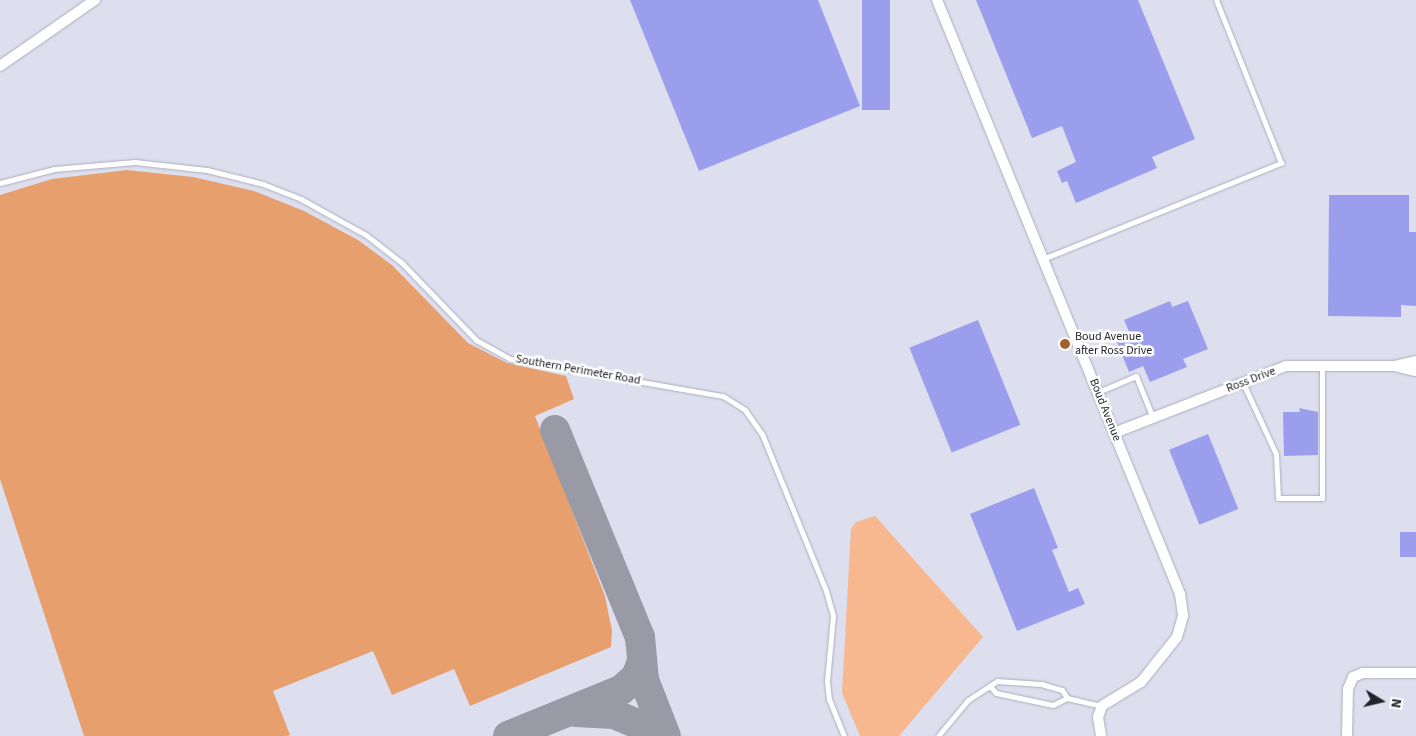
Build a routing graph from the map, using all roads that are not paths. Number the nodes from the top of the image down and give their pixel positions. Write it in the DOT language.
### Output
graph roads {
  1 [pos="94,0"];
  2 [pos="937,0"];
  3 [pos="1216,0"];
  4 [pos="0,66"];
  5 [pos="0,183"];
  6 [pos="1043,259"];
  7 [pos="1416,361"];
  8 [pos="1322,366"];
  9 [pos="1394,366"];
  10 [pos="1416,371"];
  11 [pos="1243,383"];
  12 [pos="1098,392"];
  13 [pos="1153,418"];
  14 [pos="1114,433"];
  15 [pos="1416,673"];
  16 [pos="990,686"];
  17 [pos="1067,698"];
  18 [pos="1102,706"];
  19 [pos="844,736"];
  20 [pos="938,736"];
  21 [pos="1101,736"];
  22 [pos="1348,736"];
  1 -- 4 [label="street"];
  2 -- 6 [label="street, Boud Avenue"];
  3 -- 6 [label="lane"];
  5 -- 19 [label="lane, Southern Perimeter Road"];
  6 -- 12 [label="street, Boud Avenue"];
  7 -- 9 [label="street, Ross Drive"];
  8 -- 9 [label="street, Ross Drive"];
  8 -- 11 [label="street, Ross Drive"];
  8 -- 11 [label="lane"];
  9 -- 10 [label="street, Ross Drive"];
  11 -- 13 [label="street, Ross Drive"];
  12 -- 13 [label="lane"];
  12 -- 14 [label="street, Boud Avenue"];
  13 -- 14 [label="street, Ross Drive"];
  14 -- 18 [label="street, Boud Avenue"];
  15 -- 22 [label="street"];
  16 -- 17 [label="lane"];
  16 -- 17 [label="lane"];
  16 -- 20 [label="lane"];
  17 -- 18 [label="lane"];
  18 -- 21 [label="street"];
}
